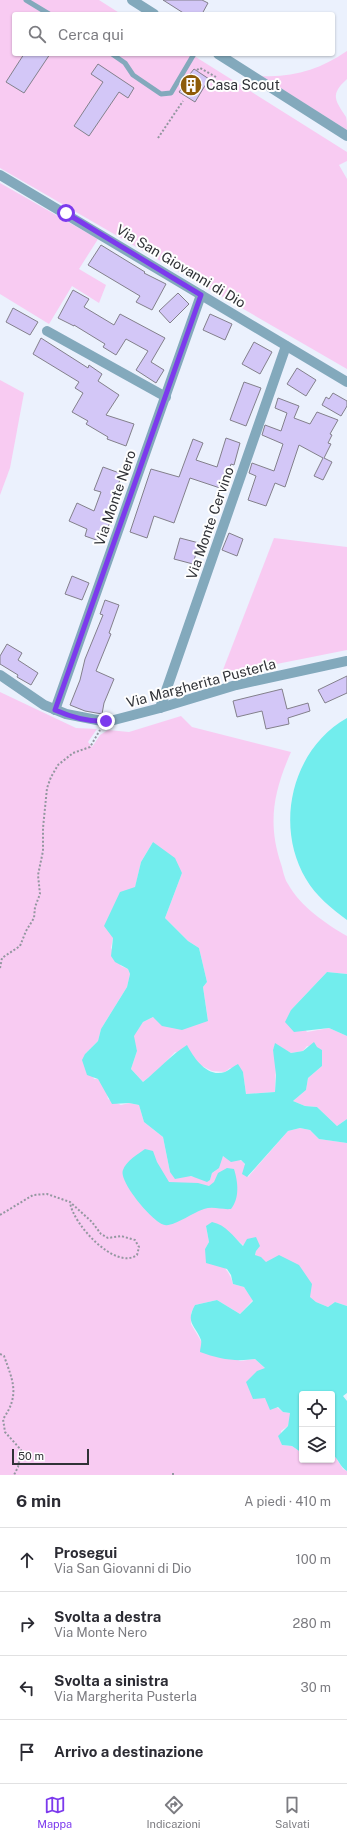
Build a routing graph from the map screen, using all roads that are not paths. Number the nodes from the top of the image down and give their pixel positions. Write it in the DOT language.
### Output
graph roads {
  1 [pos="26,0"];
  2 [pos="132,0"];
  3 [pos="46,12"];
  4 [pos="151,12"];
  5 [pos="115,56"];
  6 [pos="193,56"];
  7 [pos="221,56"];
  8 [pos="347,136"];
  9 [pos="0,175"];
  10 [pos="201,295"];
  11 [pos="47,331"];
  12 [pos="286,346"];
  13 [pos="347,382"];
  14 [pos="166,397"];
  15 [pos="347,661"];
  16 [pos="0,675"];
  17 [pos="160,708"];
  18 [pos="55,710"];
  1 -- 3 [label="lane"];
  2 -- 4 [label="street"];
  5 -- 6 [label="lane"];
  7 -- 8 [label="street"];
  9 -- 10 [label="street, Via San Giovanni di Dio"];
  10 -- 12 [label="street, Via San Giovanni di Dio"];
  10 -- 14 [label="street, Via Monte Nero"];
  11 -- 14 [label="street"];
  12 -- 13 [label="street, Via San Giovanni di Dio"];
  12 -- 17 [label="street, Via Monte Cervino"];
  14 -- 18 [label="street, Via Monte Nero"];
  15 -- 17 [label="street, Via Margherita Pusterla"];
  16 -- 18 [label="street, Via Margherita Pusterla"];
  17 -- 18 [label="street, Via Margherita Pusterla"];
}
